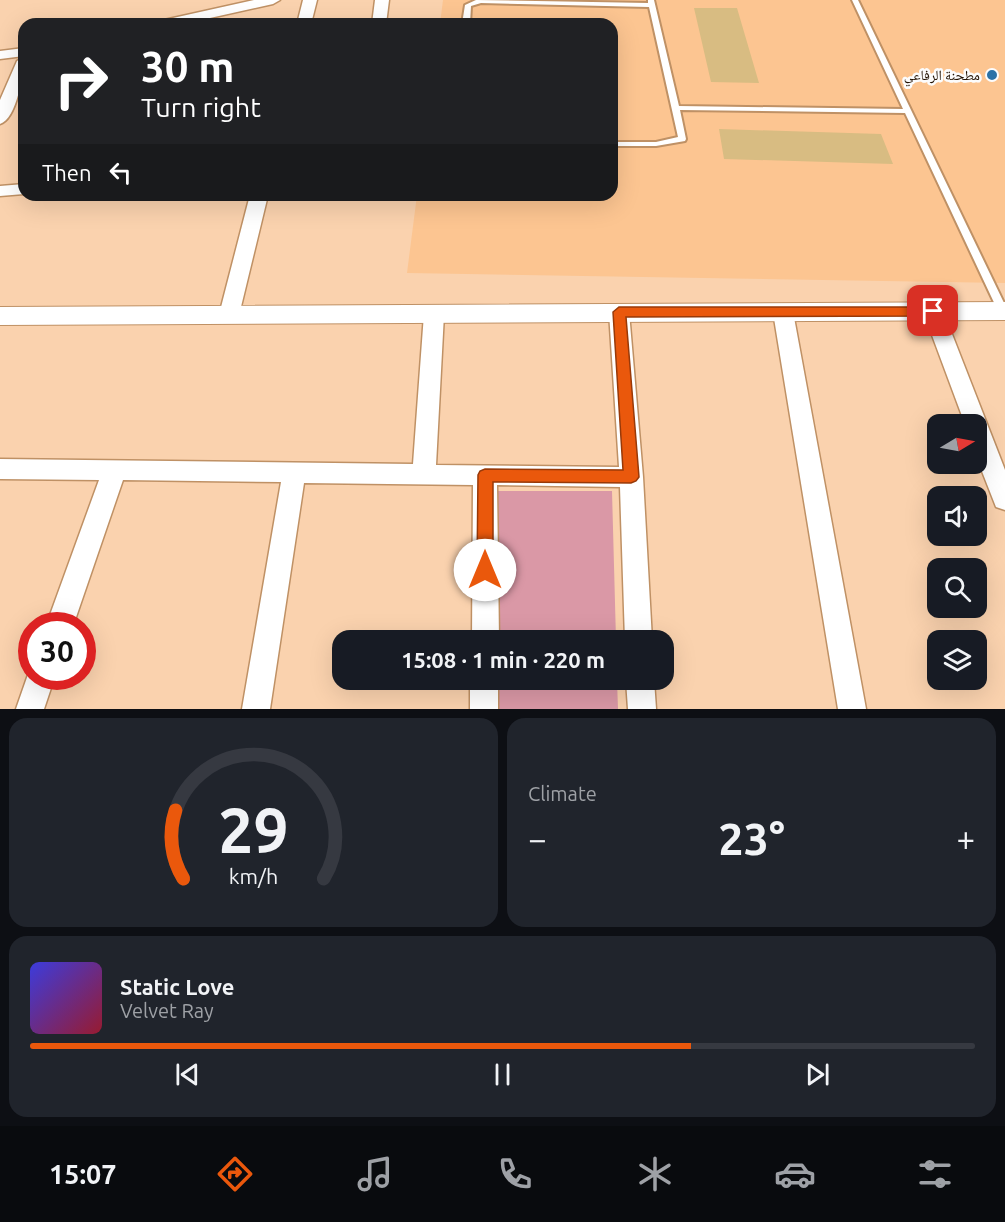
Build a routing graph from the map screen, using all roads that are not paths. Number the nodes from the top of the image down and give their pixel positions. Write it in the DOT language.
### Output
graph roads {
  1 [pos="273,0"];
  2 [pos="310,0"];
  3 [pos="382,0"];
  4 [pos="855,0"];
  5 [pos="652,2"];
  6 [pos="192,18"];
  7 [pos="306,18"];
  8 [pos="380,18"];
  9 [pos="467,18"];
  10 [pos="18,53"];
  11 [pos="0,55"];
  12 [pos="18,76"];
  13 [pos="676,108"];
  14 [pos="908,111"];
  15 [pos="0,119"];
  16 [pos="618,144"];
  17 [pos="18,190"];
  18 [pos="0,191"];
  19 [pos="258,201"];
  20 [pos="933,311"];
  21 [pos="1004,311"];
  22 [pos="619,312"];
  23 [pos="783,312"];
  24 [pos="434,314"];
  25 [pos="230,315"];
  26 [pos="0,316"];
  27 [pos="972,414"];
  28 [pos="987,453"];
  29 [pos="0,469"];
  30 [pos="114,471"];
  31 [pos="294,473"];
  32 [pos="424,475"];
  33 [pos="485,475"];
  34 [pos="631,477"];
  35 [pos="1005,500"];
  36 [pos="64,612"];
  37 [pos="484,630"];
  38 [pos="639,630"];
  39 [pos="37,690"];
  40 [pos="484,690"];
  41 [pos="641,690"];
  42 [pos="30,709"];
  43 [pos="256,709"];
  44 [pos="484,709"];
  45 [pos="642,709"];
  46 [pos="852,709"];
  1 -- 6 [label="street"];
  2 -- 7 [label="street"];
  3 -- 8 [label="street"];
  4 -- 14 [label="lane"];
  5 -- 9 [label="lane"];
  5 -- 13 [label="lane"];
  10 -- 11 [label="street"];
  12 -- 15 [label="street"];
  13 -- 14 [label="lane"];
  13 -- 16 [label="lane"];
  14 -- 21 [label="lane"];
  17 -- 18 [label="street"];
  19 -- 25 [label="street"];
  20 -- 21 [label="street"];
  20 -- 23 [label="street"];
  20 -- 27 [label="street"];
  22 -- 23 [label="street"];
  22 -- 24 [label="street"];
  22 -- 34 [label="street"];
  23 -- 46 [label="street"];
  24 -- 25 [label="street"];
  24 -- 32 [label="street"];
  25 -- 26 [label="street"];
  28 -- 35 [label="street"];
  29 -- 30 [label="street"];
  30 -- 31 [label="street"];
  30 -- 36 [label="street"];
  31 -- 32 [label="street"];
  31 -- 43 [label="street"];
  32 -- 33 [label="street"];
  33 -- 34 [label="street"];
  33 -- 37 [label="street"];
  34 -- 38 [label="street"];
  39 -- 42 [label="street"];
  40 -- 44 [label="street"];
  41 -- 45 [label="street"];
}
